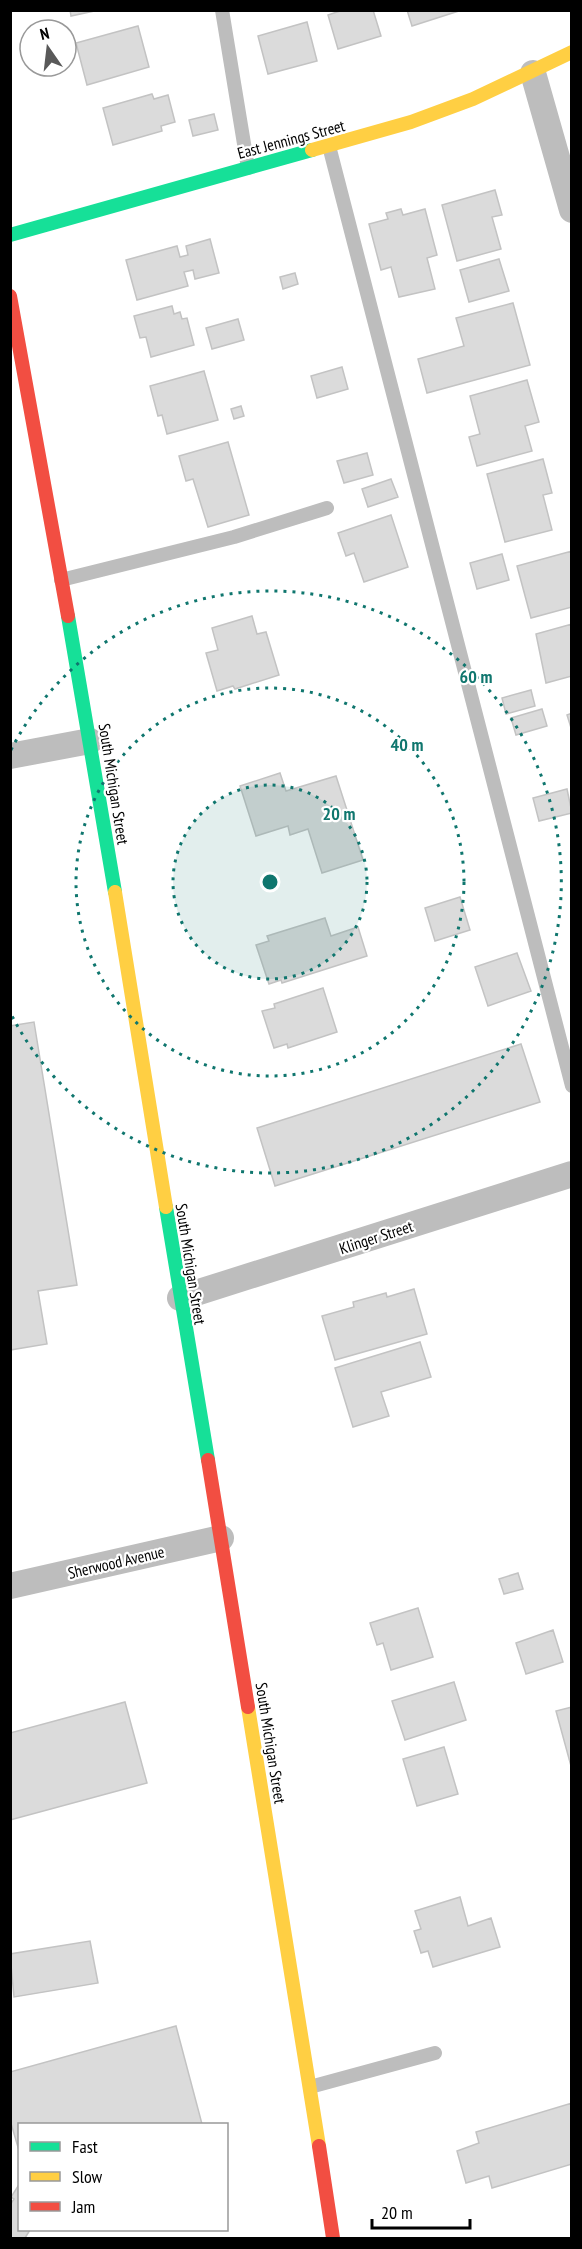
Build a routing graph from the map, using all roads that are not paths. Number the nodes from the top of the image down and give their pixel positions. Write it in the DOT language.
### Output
graph roads {
  1 [pos="222,10"];
  2 [pos="572,52"];
  3 [pos="533,73"];
  4 [pos="328,146"];
  5 [pos="248,168"];
  6 [pos="572,210"];
  7 [pos="10,235"];
  8 [pos="10,296"];
  9 [pos="327,508"];
  10 [pos="61,580"];
  11 [pos="90,741"];
  12 [pos="10,756"];
  13 [pos="572,1086"];
  14 [pos="572,1174"];
  15 [pos="180,1298"];
  16 [pos="221,1538"];
  17 [pos="10,1586"];
  18 [pos="435,2053"];
  19 [pos="310,2087"];
  20 [pos="333,2238"];
  1 -- 5 [label="lane"];
  2 -- 3 [label="main road, East Jennings Street"];
  3 -- 4 [label="main road, East Jennings Street"];
  3 -- 6 [label="street"];
  4 -- 5 [label="main road, East Jennings Street"];
  4 -- 13 [label="lane"];
  5 -- 7 [label="main road, East Jennings Street"];
  8 -- 10 [label="main road, South Michigan Street"];
  9 -- 10 [label="lane"];
  10 -- 11 [label="main road, South Michigan Street"];
  11 -- 12 [label="street"];
  11 -- 15 [label="main road, South Michigan Street"];
  14 -- 15 [label="street, Klinger Street"];
  15 -- 16 [label="main road, South Michigan Street"];
  16 -- 17 [label="street, Sherwood Avenue"];
  16 -- 19 [label="main road, South Michigan Street"];
  18 -- 19 [label="lane"];
  19 -- 20 [label="main road, South Michigan Street"];
}
